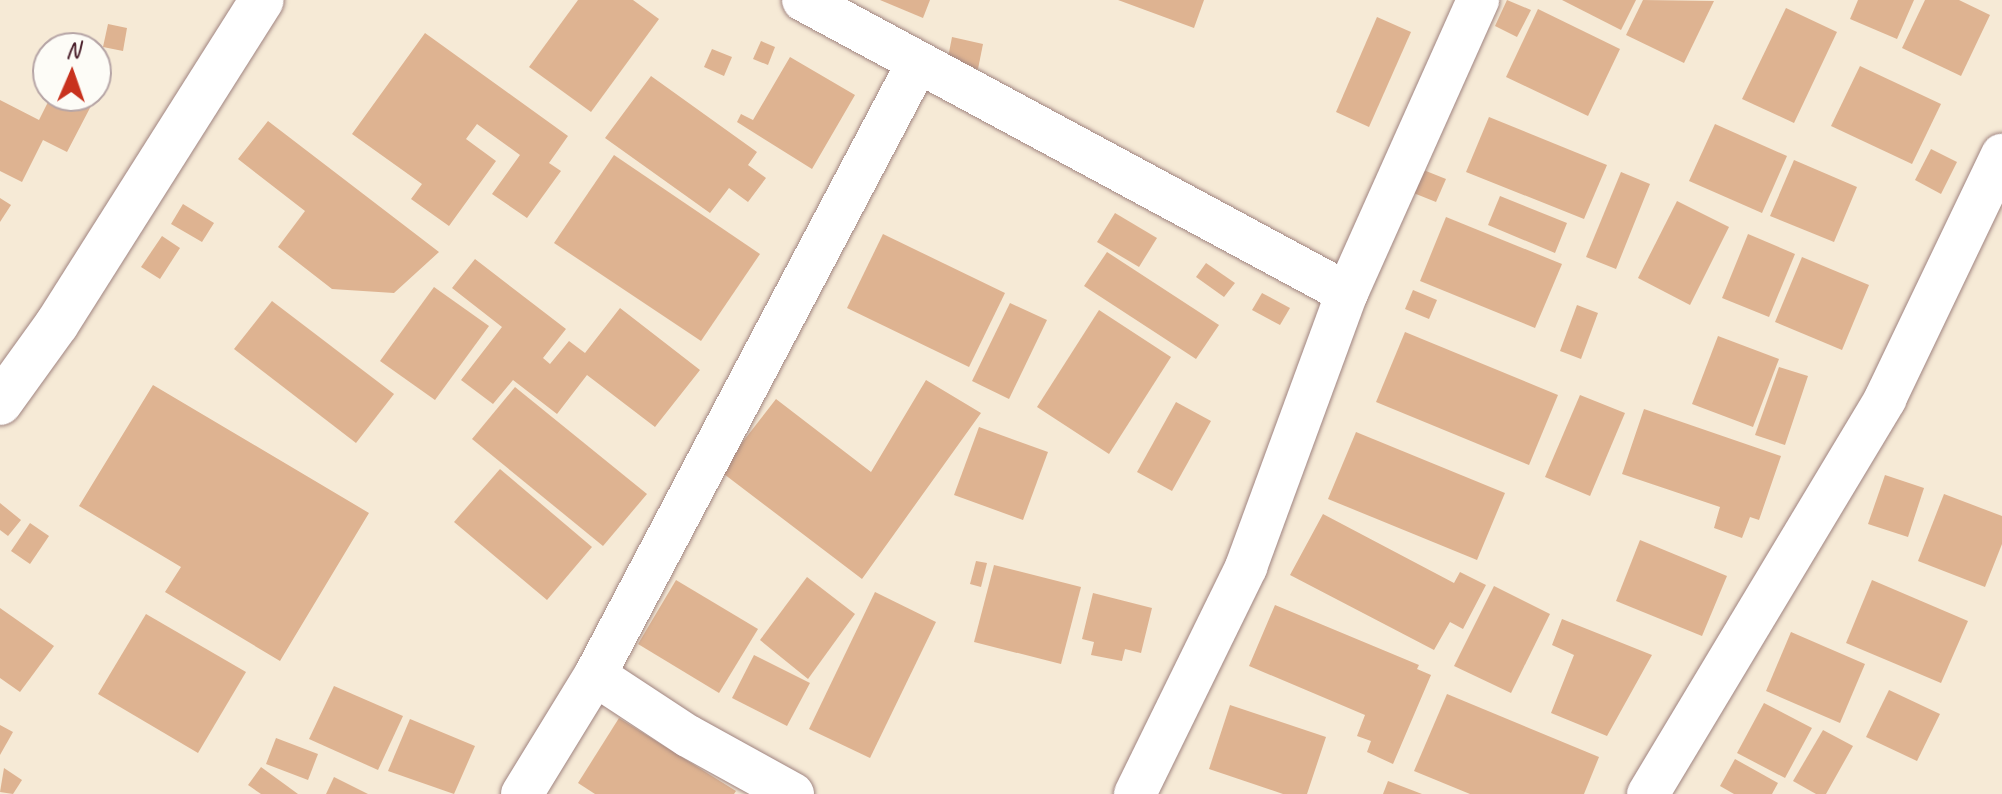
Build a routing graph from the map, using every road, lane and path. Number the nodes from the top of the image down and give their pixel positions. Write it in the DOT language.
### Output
graph roads {
  1 [pos="262,0"];
  2 [pos="803,0"];
  3 [pos="1478,0"];
  4 [pos="918,62"];
  5 [pos="2002,155"];
  6 [pos="1347,293"];
  7 [pos="0,403"];
  8 [pos="595,675"];
  9 [pos="522,794"];
  10 [pos="793,794"];
  11 [pos="1135,794"];
  12 [pos="1648,794"];
  1 -- 7 [label="main road"];
  2 -- 4 [label="street"];
  3 -- 6 [label="street"];
  4 -- 6 [label="street"];
  4 -- 8 [label="street"];
  5 -- 12 [label="street"];
  6 -- 11 [label="street"];
  8 -- 9 [label="street"];
  8 -- 10 [label="street"];
}
